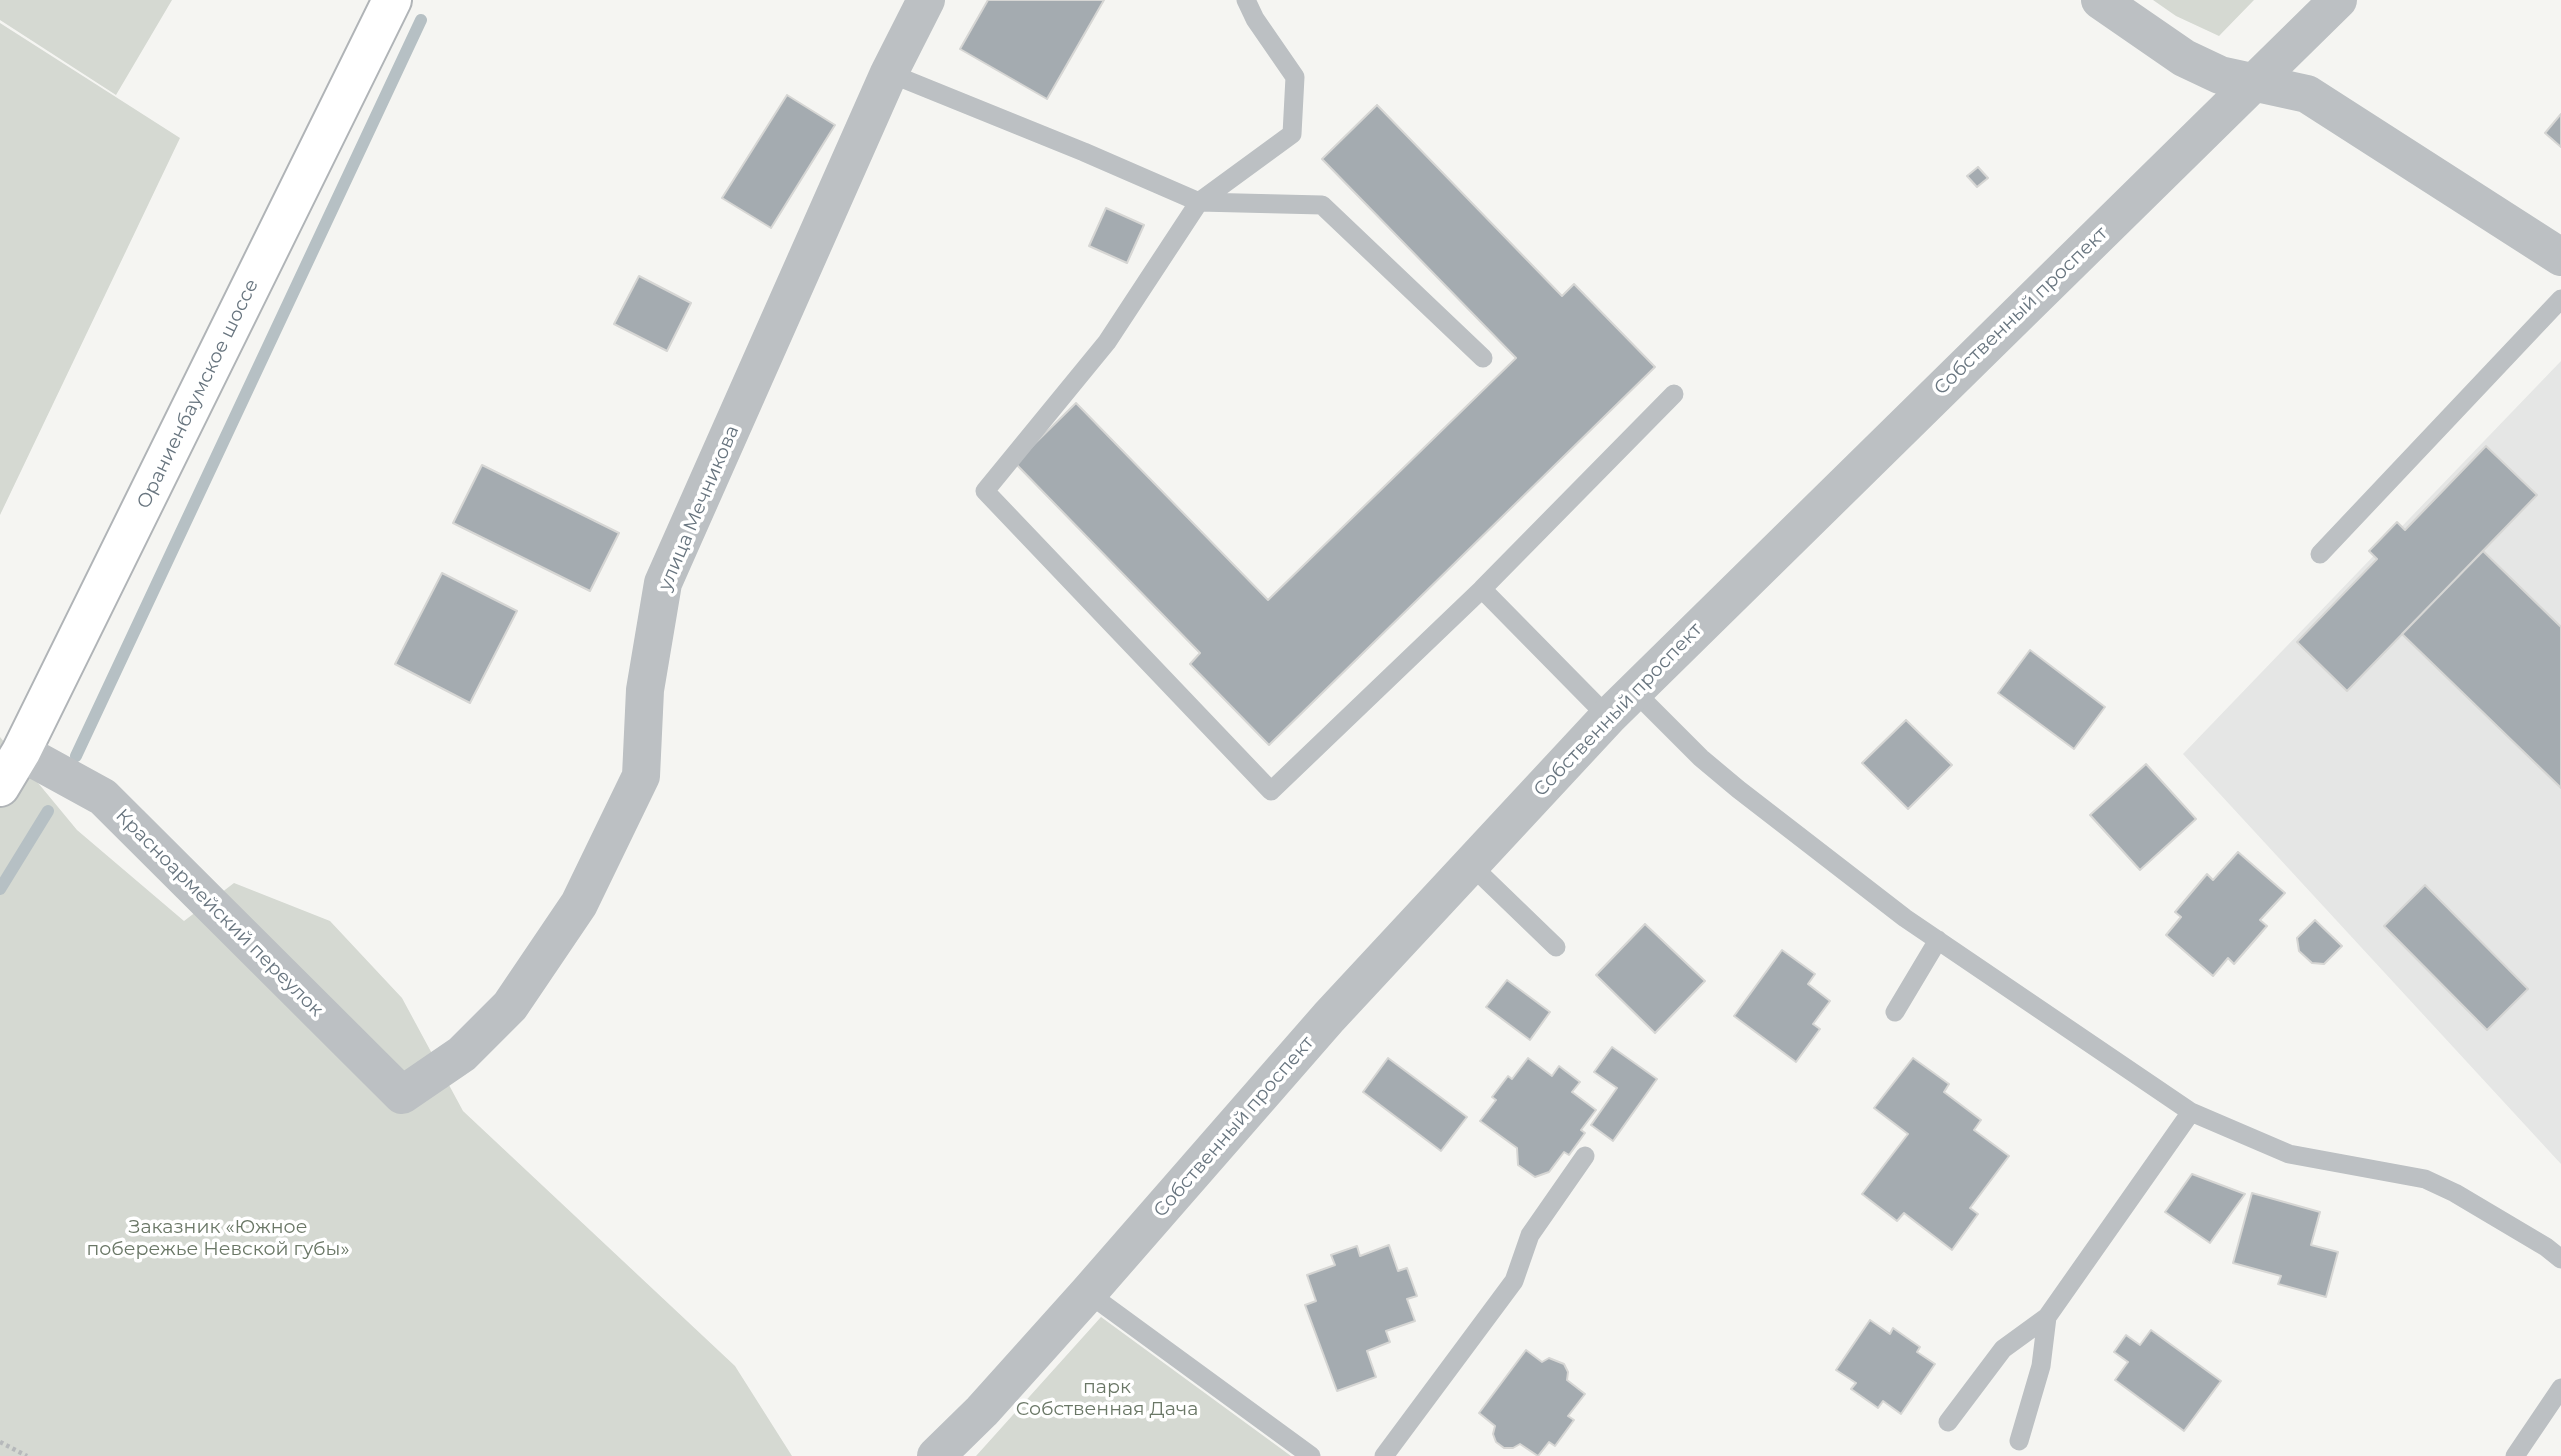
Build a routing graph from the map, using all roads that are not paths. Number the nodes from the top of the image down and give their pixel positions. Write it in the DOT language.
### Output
graph roads {
  1 [pos="392,0"];
  2 [pos="926,0"];
  3 [pos="1246,0"];
  4 [pos="2099,0"];
  5 [pos="2338,0"];
  6 [pos="889,73"];
  7 [pos="2254,83"];
  8 [pos="1199,202"];
  9 [pos="2561,257"];
  10 [pos="2561,299"];
  11 [pos="1483,358"];
  12 [pos="1674,394"];
  13 [pos="2320,555"];
  14 [pos="1482,589"];
  15 [pos="1621,704"];
  16 [pos="21,752"];
  17 [pos="0,787"];
  18 [pos="1470,864"];
  19 [pos="1938,940"];
  20 [pos="1556,947"];
  21 [pos="1895,1012"];
  22 [pos="402,1095"];
  23 [pos="2192,1112"];
  24 [pos="1585,1156"];
  25 [pos="2561,1259"];
  26 [pos="1088,1293"];
  27 [pos="2047,1317"];
  28 [pos="2561,1388"];
  29 [pos="1948,1422"];
  30 [pos="2019,1441"];
  31 [pos="936,1456"];
  32 [pos="1311,1456"];
  33 [pos="1384,1456"];
  34 [pos="2515,1456"];
  1 -- 16 [label="main road, Ораниенбаумское шоссе"];
  2 -- 6 [label="street, улица Мечникова"];
  3 -- 8 [label="lane"];
  4 -- 7 [label="street"];
  5 -- 7 [label="street, Собственный проспект"];
  6 -- 8 [label="lane"];
  6 -- 22 [label="street, улица Мечникова"];
  7 -- 9 [label="street"];
  7 -- 15 [label="street, Собственный проспект"];
  8 -- 11 [label="lane"];
  8 -- 14 [label="lane"];
  10 -- 13 [label="lane"];
  12 -- 14 [label="lane"];
  14 -- 15 [label="lane"];
  15 -- 18 [label="street, Собственный проспект"];
  15 -- 19 [label="lane"];
  16 -- 17 [label="main road, Ораниенбаумское шоссе"];
  16 -- 22 [label="street, Красноармейский переулок"];
  18 -- 20 [label="lane"];
  18 -- 26 [label="street, Собственный проспект"];
  19 -- 21 [label="lane"];
  19 -- 23 [label="lane"];
  23 -- 25 [label="lane"];
  23 -- 27 [label="lane"];
  24 -- 33 [label="lane"];
  26 -- 31 [label="street, Собственный проспект"];
  26 -- 32 [label="lane"];
  27 -- 29 [label="lane"];
  27 -- 30 [label="lane"];
  28 -- 34 [label="lane"];
}
